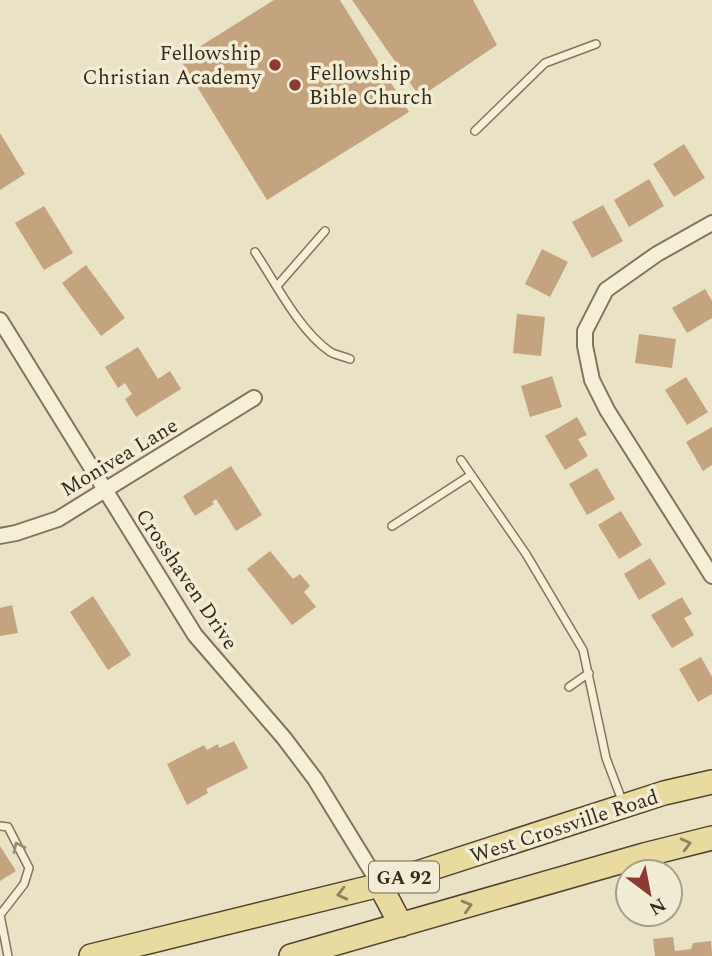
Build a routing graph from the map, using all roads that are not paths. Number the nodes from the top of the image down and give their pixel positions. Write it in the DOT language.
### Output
graph roads {
  1 [pos="596,44"];
  2 [pos="475,131"];
  3 [pos="712,223"];
  4 [pos="325,231"];
  5 [pos="255,252"];
  6 [pos="278,286"];
  7 [pos="0,320"];
  8 [pos="350,359"];
  9 [pos="254,398"];
  10 [pos="461,460"];
  11 [pos="471,475"];
  12 [pos="104,491"];
  13 [pos="392,526"];
  14 [pos="0,536"];
  15 [pos="712,576"];
  16 [pos="589,673"];
  17 [pos="569,687"];
  18 [pos="712,782"];
  19 [pos="625,807"];
  20 [pos="0,826"];
  21 [pos="712,838"];
  22 [pos="380,885"];
  23 [pos="0,915"];
  24 [pos="401,925"];
  25 [pos="8,956"];
  26 [pos="91,956"];
  27 [pos="291,956"];
  1 -- 2 [label="lane"];
  3 -- 15 [label="street"];
  4 -- 6 [label="lane"];
  5 -- 6 [label="lane"];
  6 -- 8 [label="lane"];
  7 -- 12 [label="street, Crosshaven Drive"];
  9 -- 12 [label="street, Monivea Lane"];
  10 -- 11 [label="lane"];
  11 -- 13 [label="lane"];
  11 -- 16 [label="lane"];
  12 -- 14 [label="street, Monivea Lane"];
  12 -- 22 [label="street, Crosshaven Drive"];
  16 -- 17 [label="lane"];
  16 -- 19 [label="lane"];
  18 -- 19 [label="main road, West Crossville Road / GA 92"];
  19 -- 22 [label="main road, West Crossville Road / GA 92"];
  23 -- 20 [label="lane, one-way"];
  24 -- 21 [label="main road, GA 92, one-way"];
  22 -- 24 [label="main road"];
  22 -- 26 [label="main road, West Crossville Road / GA 92, one-way"];
  23 -- 25 [label="lane"];
  24 -- 27 [label="main road, GA 92"];
}
